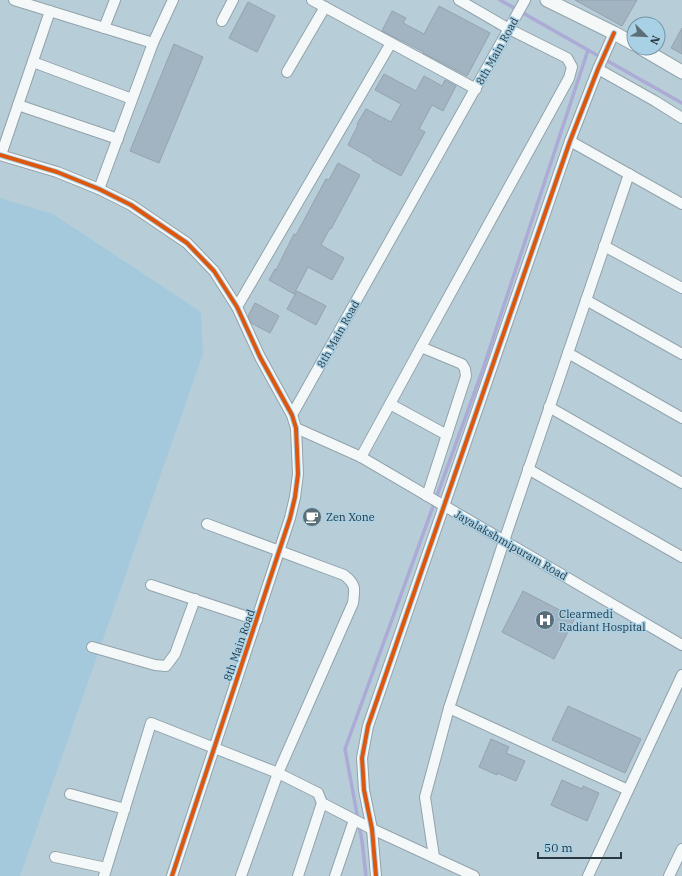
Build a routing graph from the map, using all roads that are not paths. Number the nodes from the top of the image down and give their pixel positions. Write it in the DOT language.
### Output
graph roads {
  1 [pos="14,0"];
  2 [pos="115,0"];
  3 [pos="173,0"];
  4 [pos="233,0"];
  5 [pos="312,0"];
  6 [pos="459,0"];
  7 [pos="526,0"];
  8 [pos="547,0"];
  9 [pos="325,7"];
  10 [pos="50,11"];
  11 [pos="222,21"];
  12 [pos="104,28"];
  13 [pos="509,29"];
  14 [pos="614,33"];
  15 [pos="626,40"];
  16 [pos="153,43"];
  17 [pos="391,43"];
  18 [pos="655,56"];
  19 [pos="33,62"];
  20 [pos="598,69"];
  21 [pos="287,72"];
  22 [pos="682,72"];
  23 [pos="476,89"];
  24 [pos="132,99"];
  25 [pos="18,105"];
  26 [pos="682,118"];
  27 [pos="118,139"];
  28 [pos="570,140"];
  29 [pos="0,155"];
  30 [pos="629,174"];
  31 [pos="99,189"];
  32 [pos="682,204"];
  33 [pos="604,246"];
  34 [pos="682,288"];
  35 [pos="586,300"];
  36 [pos="237,307"];
  37 [pos="421,347"];
  38 [pos="568,353"];
  39 [pos="682,354"];
  40 [pos="390,404"];
  41 [pos="549,407"];
  42 [pos="292,415"];
  43 [pos="682,418"];
  44 [pos="296,428"];
  45 [pos="447,435"];
  46 [pos="362,457"];
  47 [pos="528,469"];
  48 [pos="682,483"];
  49 [pos="427,496"];
  50 [pos="445,506"];
  51 [pos="207,524"];
  52 [pos="504,541"];
  53 [pos="279,552"];
  54 [pos="682,557"];
  55 [pos="150,585"];
  56 [pos="195,599"];
  57 [pos="257,620"];
  58 [pos="682,646"];
  59 [pos="92,647"];
  60 [pos="682,675"];
  61 [pos="449,708"];
  62 [pos="214,747"];
  63 [pos="278,773"];
  64 [pos="628,790"];
  65 [pos="70,794"];
  66 [pos="322,804"];
  67 [pos="124,809"];
  68 [pos="354,820"];
  69 [pos="372,829"];
  70 [pos="682,849"];
  71 [pos="55,857"];
  72 [pos="434,857"];
  73 [pos="105,872"];
  74 [pos="172,876"];
  75 [pos="241,876"];
  76 [pos="298,876"];
  77 [pos="335,876"];
  78 [pos="376,876"];
  79 [pos="474,876"];
  80 [pos="588,876"];
  81 [pos="669,876"];
  1 -- 10 [label="street"];
  2 -- 12 [label="street"];
  3 -- 16 [label="street"];
  4 -- 11 [label="street"];
  5 -- 9 [label="street"];
  6 -- 13 [label="street"];
  7 -- 13 [label="street, 8th Main Road"];
  8 -- 14 [label="street"];
  9 -- 17 [label="street"];
  9 -- 21 [label="street"];
  10 -- 12 [label="street"];
  10 -- 19 [label="street"];
  12 -- 16 [label="street"];
  13 -- 23 [label="street, 8th Main Road"];
  13 -- 37 [label="street"];
  14 -- 15 [label="street"];
  14 -- 20 [label="street"];
  16 -- 24 [label="street"];
  17 -- 23 [label="street"];
  17 -- 36 [label="street"];
  18 -- 22 [label="street"];
  19 -- 24 [label="street"];
  19 -- 25 [label="street"];
  20 -- 26 [label="street"];
  20 -- 28 [label="street"];
  23 -- 42 [label="street, 8th Main Road"];
  24 -- 27 [label="street"];
  25 -- 27 [label="street"];
  25 -- 29 [label="street"];
  27 -- 31 [label="street"];
  28 -- 30 [label="street"];
  28 -- 50 [label="street"];
  29 -- 31 [label="street"];
  30 -- 32 [label="street"];
  30 -- 33 [label="street"];
  31 -- 36 [label="street"];
  33 -- 34 [label="street"];
  33 -- 35 [label="street"];
  35 -- 38 [label="street"];
  35 -- 39 [label="street"];
  36 -- 42 [label="street"];
  37 -- 40 [label="street"];
  37 -- 45 [label="street"];
  38 -- 41 [label="street"];
  38 -- 43 [label="street"];
  40 -- 45 [label="street"];
  40 -- 46 [label="street"];
  41 -- 47 [label="street"];
  41 -- 48 [label="street"];
  42 -- 44 [label="street, 8th Main Road"];
  44 -- 46 [label="street, Jayalakshmipuram Road"];
  44 -- 53 [label="street, 8th Main Road"];
  45 -- 49 [label="street"];
  46 -- 49 [label="street, Jayalakshmipuram Road"];
  47 -- 52 [label="street"];
  47 -- 54 [label="street"];
  49 -- 50 [label="street, Jayalakshmipuram Road"];
  50 -- 52 [label="street, Jayalakshmipuram Road"];
  50 -- 69 [label="street"];
  51 -- 53 [label="street"];
  52 -- 58 [label="street, Jayalakshmipuram Road"];
  52 -- 61 [label="street"];
  53 -- 57 [label="street, 8th Main Road"];
  53 -- 63 [label="street"];
  55 -- 56 [label="street"];
  56 -- 57 [label="street"];
  56 -- 59 [label="street"];
  57 -- 62 [label="street, 8th Main Road"];
  60 -- 64 [label="street"];
  61 -- 64 [label="street"];
  61 -- 72 [label="street"];
  62 -- 63 [label="street"];
  62 -- 67 [label="street"];
  62 -- 74 [label="street, 8th Main Road"];
  63 -- 66 [label="street"];
  63 -- 75 [label="street"];
  64 -- 80 [label="street"];
  65 -- 67 [label="street"];
  66 -- 68 [label="street"];
  66 -- 76 [label="street"];
  67 -- 73 [label="street"];
  68 -- 69 [label="street"];
  68 -- 77 [label="street"];
  69 -- 72 [label="street"];
  69 -- 78 [label="street"];
  70 -- 81 [label="street"];
  71 -- 73 [label="street"];
  72 -- 79 [label="street"];
}
